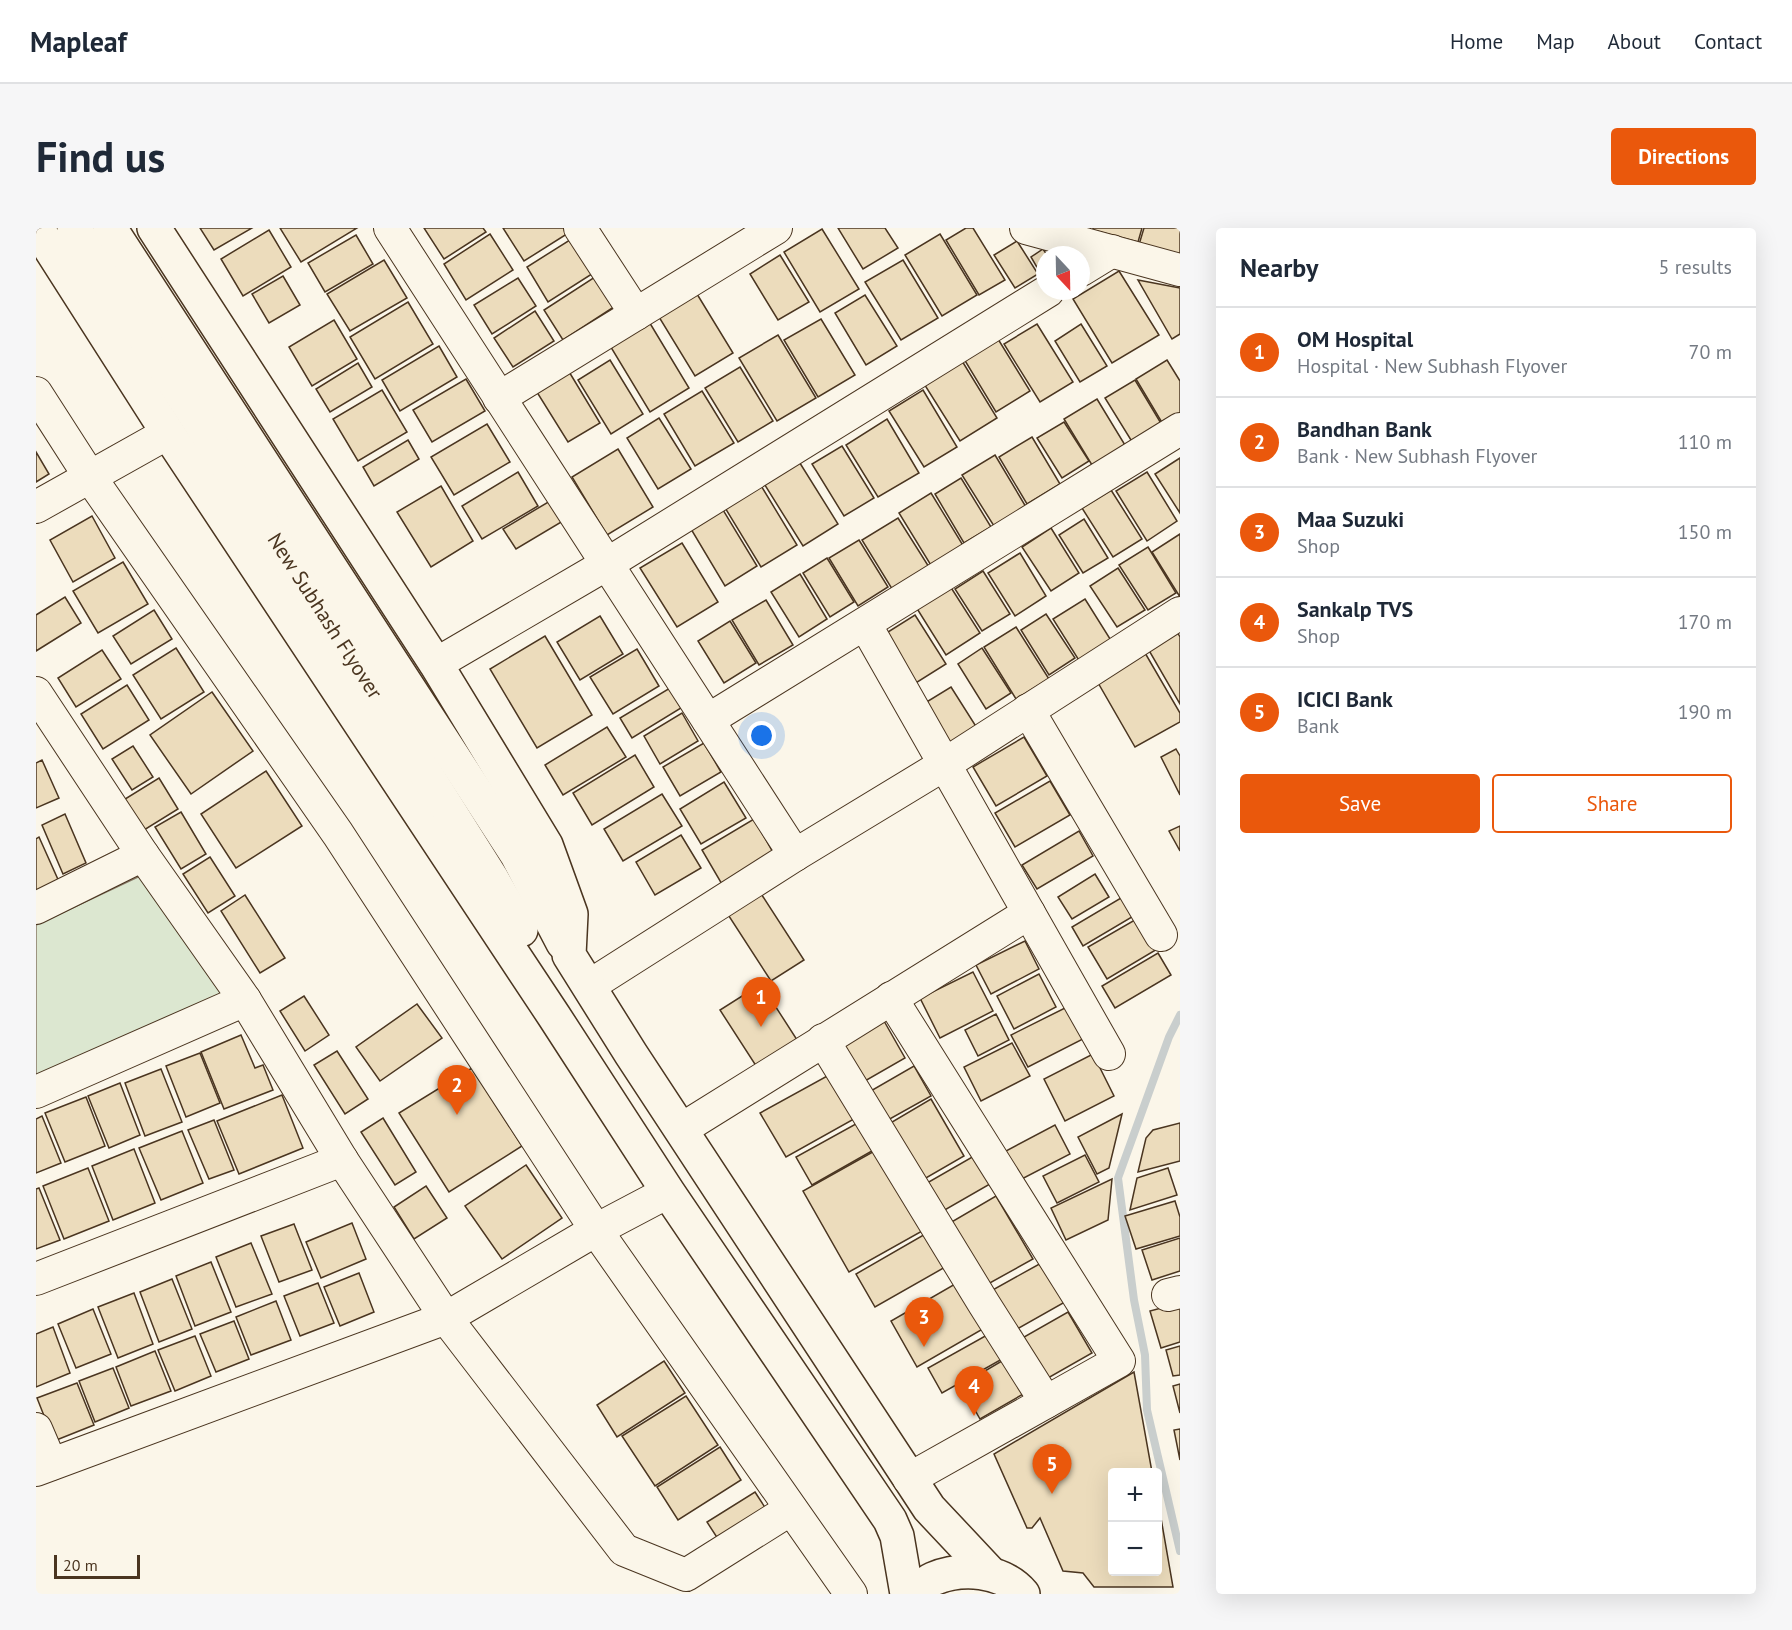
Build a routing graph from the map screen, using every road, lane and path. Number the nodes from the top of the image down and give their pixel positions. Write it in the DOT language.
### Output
graph roads {
  1 [pos="36,228"];
  2 [pos="74,228"];
  3 [pos="110,228"];
  4 [pos="154,228"];
  5 [pos="390,228"];
  6 [pos="580,228"];
  7 [pos="776,228"];
  8 [pos="1026,228"];
  9 [pos="1112,251"];
  10 [pos="1090,264"];
  11 [pos="1180,270"];
  12 [pos="1036,298"];
  13 [pos="636,314"];
  14 [pos="36,393"];
  15 [pos="499,398"];
  16 [pos="1180,429"];
  17 [pos="168,433"];
  18 [pos="90,477"];
  19 [pos="36,507"];
  20 [pos="607,564"];
  21 [pos="1180,613"];
  22 [pos="865,624"];
  23 [pos="436,664"];
  24 [pos="1028,710"];
  25 [pos="41,712"];
  26 [pos="708,720"];
  27 [pos="945,764"];
  28 [pos="143,855"];
  29 [pos="795,855"];
  30 [pos="36,908"];
  31 [pos="1029,913"];
  32 [pos="1161,935"];
  33 [pos="569,955"];
  34 [pos="589,986"];
  35 [pos="891,998"];
  36 [pos="245,1000"];
  37 [pos="554,1016"];
  38 [pos="823,1040"];
  39 [pos="1109,1054"];
  40 [pos="36,1092"];
  41 [pos="682,1130"];
  42 [pos="342,1160"];
  43 [pos="668,1192"];
  44 [pos="596,1230"];
  45 [pos="36,1279"];
  46 [pos="446,1318"];
  47 [pos="1046,1402"];
  48 [pos="36,1429"];
  49 [pos="44,1467"];
  50 [pos="909,1479"];
  51 [pos="791,1509"];
  52 [pos="991,1574"];
  53 [pos="851,1594"];
  54 [pos="907,1594"];
  55 [pos="914,1594"];
  56 [pos="1023,1594"];
  1 -- 17 [label="main road"];
  2 -- 37 [label="main road, New Subhash Flyover"];
  3 -- 33 [label="main road, New Subhash Flyover"];
  4 -- 23 [label="main road"];
  5 -- 15 [label="street"];
  6 -- 13 [label="street"];
  7 -- 13 [label="street"];
  8 -- 9 [label="street"];
  9 -- 10 [label="street"];
  9 -- 11 [label="street"];
  12 -- 20 [label="street"];
  13 -- 15 [label="street"];
  14 -- 18 [label="street"];
  15 -- 20 [label="street"];
  16 -- 22 [label="street"];
  17 -- 18 [label="street"];
  17 -- 37 [label="main road"];
  18 -- 19 [label="street"];
  18 -- 44 [label="street"];
  20 -- 23 [label="street"];
  20 -- 26 [label="street"];
  21 -- 24 [label="street"];
  22 -- 26 [label="street"];
  22 -- 27 [label="street"];
  23 -- 33 [label="main road"];
  24 -- 27 [label="street"];
  24 -- 32 [label="street"];
  25 -- 28 [label="street"];
  26 -- 29 [label="street"];
  27 -- 29 [label="street"];
  27 -- 31 [label="street"];
  28 -- 30 [label="street"];
  28 -- 36 [label="street"];
  29 -- 34 [label="street"];
  31 -- 35 [label="street"];
  31 -- 39 [label="street"];
  33 -- 34 [label="main road, New Subhash Flyover"];
  34 -- 41 [label="main road, New Subhash Flyover"];
  35 -- 38 [label="street"];
  35 -- 47 [label="street"];
  36 -- 40 [label="street"];
  36 -- 42 [label="street"];
  37 -- 43 [label="main road"];
  38 -- 41 [label="street"];
  38 -- 47 [label="street"];
  41 -- 50 [label="main road, New Subhash Flyover"];
  42 -- 45 [label="street"];
  42 -- 46 [label="street"];
  43 -- 44 [label="street"];
  43 -- 54 [label="main road"];
  44 -- 46 [label="street"];
  44 -- 51 [label="street"];
  46 -- 49 [label="street"];
  46 -- 51 [label="street"];
  47 -- 50 [label="street"];
  48 -- 49 [label="street"];
  50 -- 52 [label="main road, New Subhash Flyover"];
  51 -- 53 [label="street"];
  52 -- 55 [label="main road"];
  52 -- 56 [label="main road"];
}
